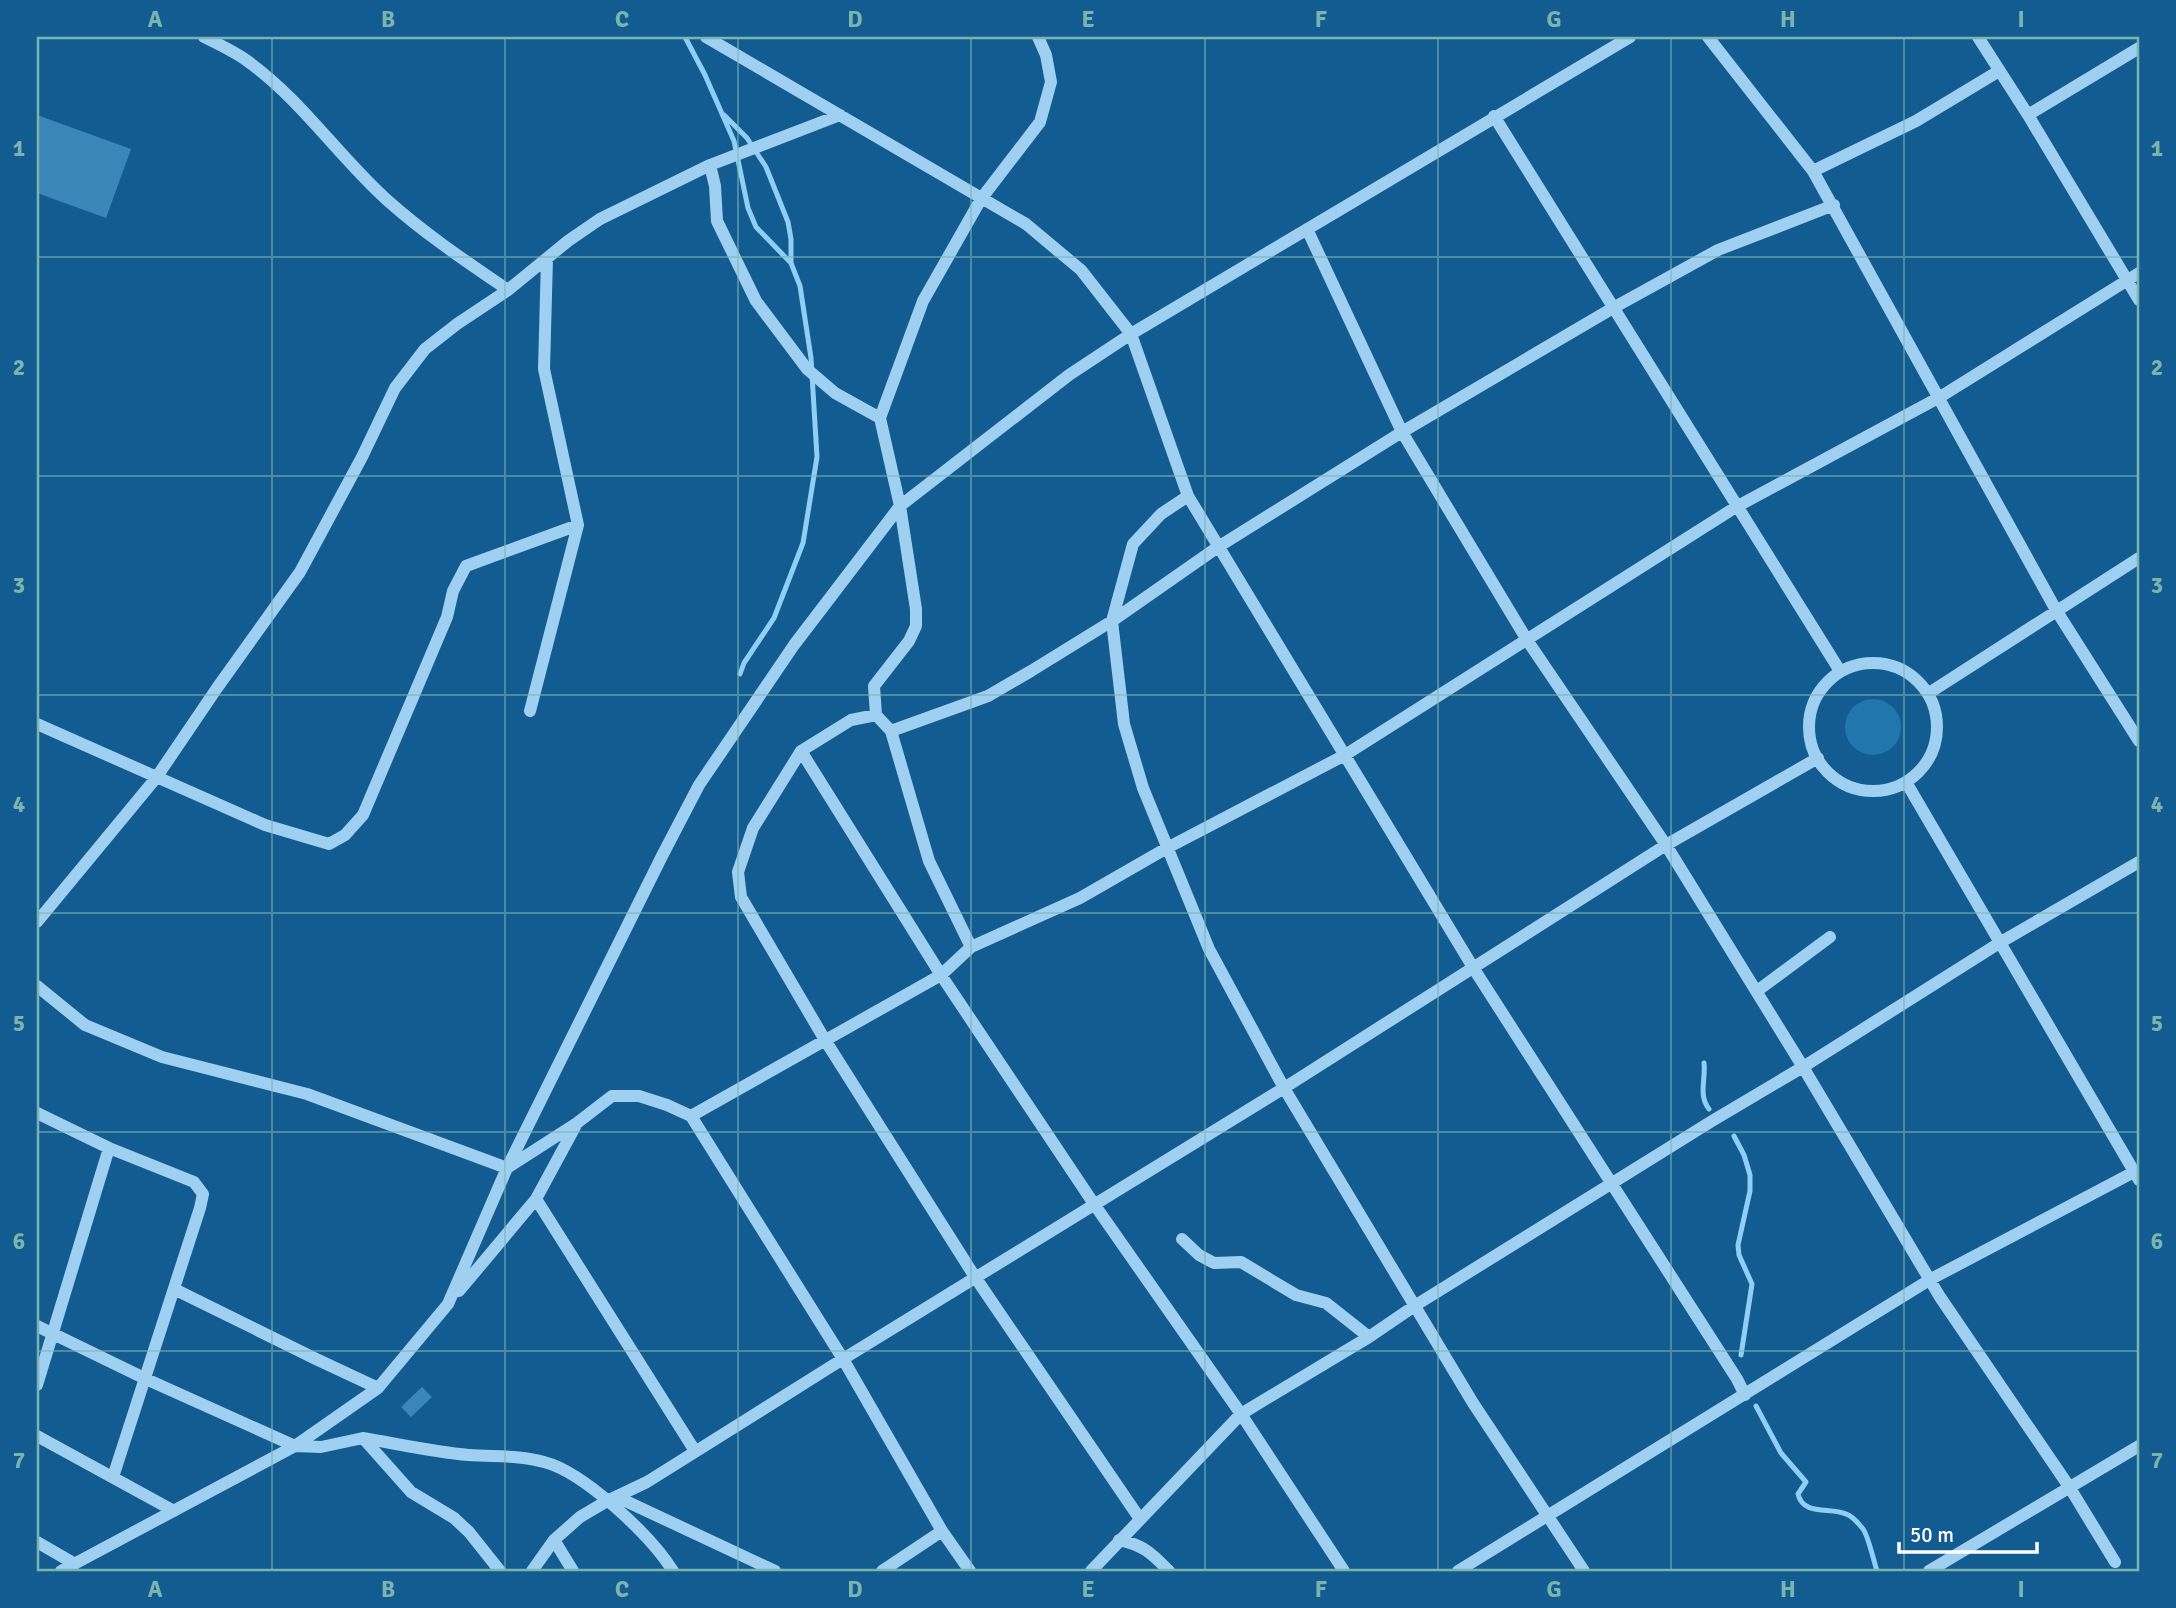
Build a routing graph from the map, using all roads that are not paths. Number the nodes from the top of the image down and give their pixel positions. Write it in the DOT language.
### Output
graph roads {
  1 [pos="204,37"];
  2 [pos="706,37"];
  3 [pos="1038,37"];
  4 [pos="1630,37"];
  5 [pos="1709,37"];
  6 [pos="1978,37"];
  7 [pos="2139,48"];
  8 [pos="1999,71"];
  9 [pos="840,115"];
  10 [pos="2028,115"];
  11 [pos="1494,116"];
  12 [pos="710,165"];
  13 [pos="1813,171"];
  14 [pos="982,199"];
  15 [pos="1834,205"];
  16 [pos="1307,229"];
  17 [pos="547,258"];
  18 [pos="2133,276"];
  19 [pos="509,290"];
  20 [pos="2139,300"];
  21 [pos="1613,308"];
  22 [pos="1131,334"];
  23 [pos="1940,397"];
  24 [pos="880,418"];
  25 [pos="1402,432"];
  26 [pos="1188,496"];
  27 [pos="900,506"];
  28 [pos="1737,507"];
  29 [pos="578,525"];
  30 [pos="1218,547"];
  31 [pos="2139,558"];
  32 [pos="2056,610"];
  33 [pos="1112,621"];
  34 [pos="1527,640"];
  35 [pos="1840,671"];
  36 [pos="1929,693"];
  37 [pos="530,711"];
  38 [pos="876,715"];
  39 [pos="37,724"];
  40 [pos="891,731"];
  41 [pos="2139,741"];
  42 [pos="801,751"];
  43 [pos="1345,755"];
  44 [pos="1818,758"];
  45 [pos="156,778"];
  46 [pos="1906,782"];
  47 [pos="1666,845"];
  48 [pos="1167,848"];
  49 [pos="2139,862"];
  50 [pos="37,922"];
  51 [pos="1830,937"];
  52 [pos="2001,942"];
  53 [pos="971,947"];
  54 [pos="1474,969"];
  55 [pos="941,975"];
  56 [pos="37,986"];
  57 [pos="1757,991"];
  58 [pos="825,1040"];
  59 [pos="1803,1067"];
  60 [pos="1284,1088"];
  61 [pos="37,1113"];
  62 [pos="691,1116"];
  63 [pos="577,1123"];
  64 [pos="109,1148"];
  65 [pos="507,1168"];
  66 [pos="2137,1176"];
  67 [pos="1612,1183"];
  68 [pos="536,1199"];
  69 [pos="1094,1203"];
  70 [pos="1182,1239"];
  71 [pos="975,1277"];
  72 [pos="1931,1279"];
  73 [pos="174,1289"];
  74 [pos="448,1304"];
  75 [pos="1416,1305"];
  76 [pos="37,1326"];
  77 [pos="52,1335"];
  78 [pos="1369,1337"];
  79 [pos="843,1359"];
  80 [pos="146,1379"];
  81 [pos="37,1385"];
  82 [pos="378,1388"];
  83 [pos="1745,1395"];
  84 [pos="1241,1414"];
  85 [pos="37,1436"];
  86 [pos="363,1438"];
  87 [pos="295,1446"];
  88 [pos="2139,1446"];
  89 [pos="695,1451"];
  90 [pos="113,1477"];
  91 [pos="2070,1488"];
  92 [pos="612,1499"];
  93 [pos="174,1511"];
  94 [pos="1546,1516"];
  95 [pos="1138,1520"];
  96 [pos="943,1531"];
  97 [pos="554,1540"];
  98 [pos="1119,1540"];
  99 [pos="37,1542"];
  100 [pos="1149,1551"];
  101 [pos="2115,1562"];
  102 [pos="75,1564"];
  103 [pos="61,1571"];
  104 [pos="500,1571"];
  105 [pos="532,1571"];
  106 [pos="573,1571"];
  107 [pos="673,1571"];
  108 [pos="775,1571"];
  109 [pos="882,1571"];
  110 [pos="970,1571"];
  111 [pos="1091,1571"];
  112 [pos="1169,1571"];
  113 [pos="1345,1571"];
  114 [pos="1458,1571"];
  115 [pos="1584,1571"];
  116 [pos="1929,1571"];
  1 -- 19 [label="street"];
  2 -- 9 [label="street"];
  3 -- 14 [label="street"];
  4 -- 11 [label="street"];
  5 -- 13 [label="street"];
  6 -- 8 [label="street"];
  7 -- 10 [label="street"];
  8 -- 10 [label="street"];
  8 -- 13 [label="street"];
  9 -- 12 [label="street"];
  9 -- 14 [label="street"];
  10 -- 18 [label="street"];
  11 -- 16 [label="street"];
  11 -- 21 [label="street"];
  12 -- 17 [label="street"];
  12 -- 24 [label="street"];
  13 -- 15 [label="street"];
  14 -- 22 [label="street"];
  14 -- 24 [label="street"];
  15 -- 21 [label="street"];
  15 -- 23 [label="street"];
  16 -- 22 [label="street"];
  16 -- 25 [label="street"];
  17 -- 19 [label="street"];
  17 -- 29 [label="street"];
  18 -- 20 [label="street"];
  18 -- 23 [label="street"];
  19 -- 45 [label="street"];
  21 -- 25 [label="street"];
  21 -- 28 [label="street"];
  22 -- 26 [label="street"];
  22 -- 27 [label="street"];
  23 -- 28 [label="street"];
  23 -- 32 [label="street"];
  24 -- 27 [label="street"];
  25 -- 30 [label="street"];
  25 -- 34 [label="street"];
  26 -- 30 [label="street"];
  26 -- 33 [label="street"];
  27 -- 38 [label="street"];
  27 -- 65 [label="street"];
  28 -- 34 [label="street"];
  28 -- 35 [label="street"];
  29 -- 37 [label="street"];
  29 -- 45 [label="street"];
  30 -- 33 [label="street"];
  30 -- 43 [label="street"];
  31 -- 32 [label="street"];
  32 -- 36 [label="street"];
  32 -- 41 [label="street"];
  33 -- 40 [label="street"];
  33 -- 48 [label="street"];
  34 -- 43 [label="street"];
  34 -- 47 [label="street"];
  35 -- 36 [label="street"];
  35 -- 44 [label="street"];
  36 -- 46 [label="street"];
  38 -- 40 [label="street"];
  38 -- 42 [label="street"];
  39 -- 45 [label="street"];
  40 -- 53 [label="street"];
  42 -- 55 [label="street"];
  42 -- 58 [label="street"];
  43 -- 48 [label="street"];
  43 -- 54 [label="street"];
  44 -- 46 [label="street"];
  44 -- 47 [label="street"];
  45 -- 50 [label="street"];
  46 -- 52 [label="street"];
  47 -- 54 [label="street"];
  47 -- 57 [label="street"];
  48 -- 53 [label="street"];
  48 -- 60 [label="street"];
  49 -- 52 [label="street"];
  51 -- 57 [label="street"];
  52 -- 59 [label="street"];
  52 -- 66 [label="street"];
  53 -- 55 [label="street"];
  54 -- 60 [label="street"];
  54 -- 67 [label="street"];
  55 -- 58 [label="street"];
  55 -- 69 [label="street"];
  56 -- 65 [label="street"];
  57 -- 59 [label="street"];
  58 -- 62 [label="street"];
  58 -- 71 [label="street"];
  59 -- 67 [label="street"];
  59 -- 72 [label="street"];
  60 -- 69 [label="street"];
  60 -- 75 [label="street"];
  61 -- 64 [label="street"];
  62 -- 63 [label="street"];
  62 -- 79 [label="street"];
  63 -- 65 [label="street"];
  63 -- 68 [label="street"];
  64 -- 73 [label="street"];
  64 -- 77 [label="street"];
  65 -- 74 [label="street"];
  66 -- 72 [label="street"];
  67 -- 75 [label="street"];
  67 -- 83 [label="street"];
  68 -- 74 [label="street"];
  68 -- 89 [label="street"];
  69 -- 71 [label="street"];
  69 -- 84 [label="street"];
  70 -- 78 [label="street"];
  71 -- 79 [label="street"];
  71 -- 95 [label="street"];
  72 -- 83 [label="street"];
  72 -- 91 [label="street"];
  73 -- 80 [label="street"];
  73 -- 82 [label="street"];
  74 -- 82 [label="street"];
  75 -- 78 [label="street"];
  75 -- 94 [label="street"];
  76 -- 77 [label="street"];
  77 -- 80 [label="street"];
  77 -- 81 [label="street"];
  78 -- 84 [label="street"];
  79 -- 89 [label="street"];
  79 -- 96 [label="street"];
  80 -- 87 [label="street"];
  80 -- 90 [label="street"];
  82 -- 87 [label="street"];
  83 -- 94 [label="street"];
  84 -- 95 [label="street"];
  84 -- 113 [label="street"];
  85 -- 90 [label="street"];
  86 -- 87 [label="street"];
  86 -- 92 [label="street"];
  86 -- 104 [label="street"];
  87 -- 93 [label="street"];
  88 -- 91 [label="street"];
  89 -- 92 [label="street"];
  90 -- 93 [label="street"];
  91 -- 101 [label="street"];
  91 -- 116 [label="street"];
  92 -- 97 [label="street"];
  92 -- 107 [label="street"];
  92 -- 108 [label="street"];
  93 -- 102 [label="street"];
  94 -- 114 [label="street"];
  94 -- 115 [label="street"];
  95 -- 98 [label="street"];
  95 -- 100 [label="street"];
  96 -- 109 [label="street"];
  96 -- 110 [label="street"];
  97 -- 105 [label="street"];
  97 -- 106 [label="street"];
  98 -- 100 [label="street"];
  98 -- 111 [label="street"];
  99 -- 102 [label="street"];
  100 -- 112 [label="street"];
  102 -- 103 [label="street"];
}
